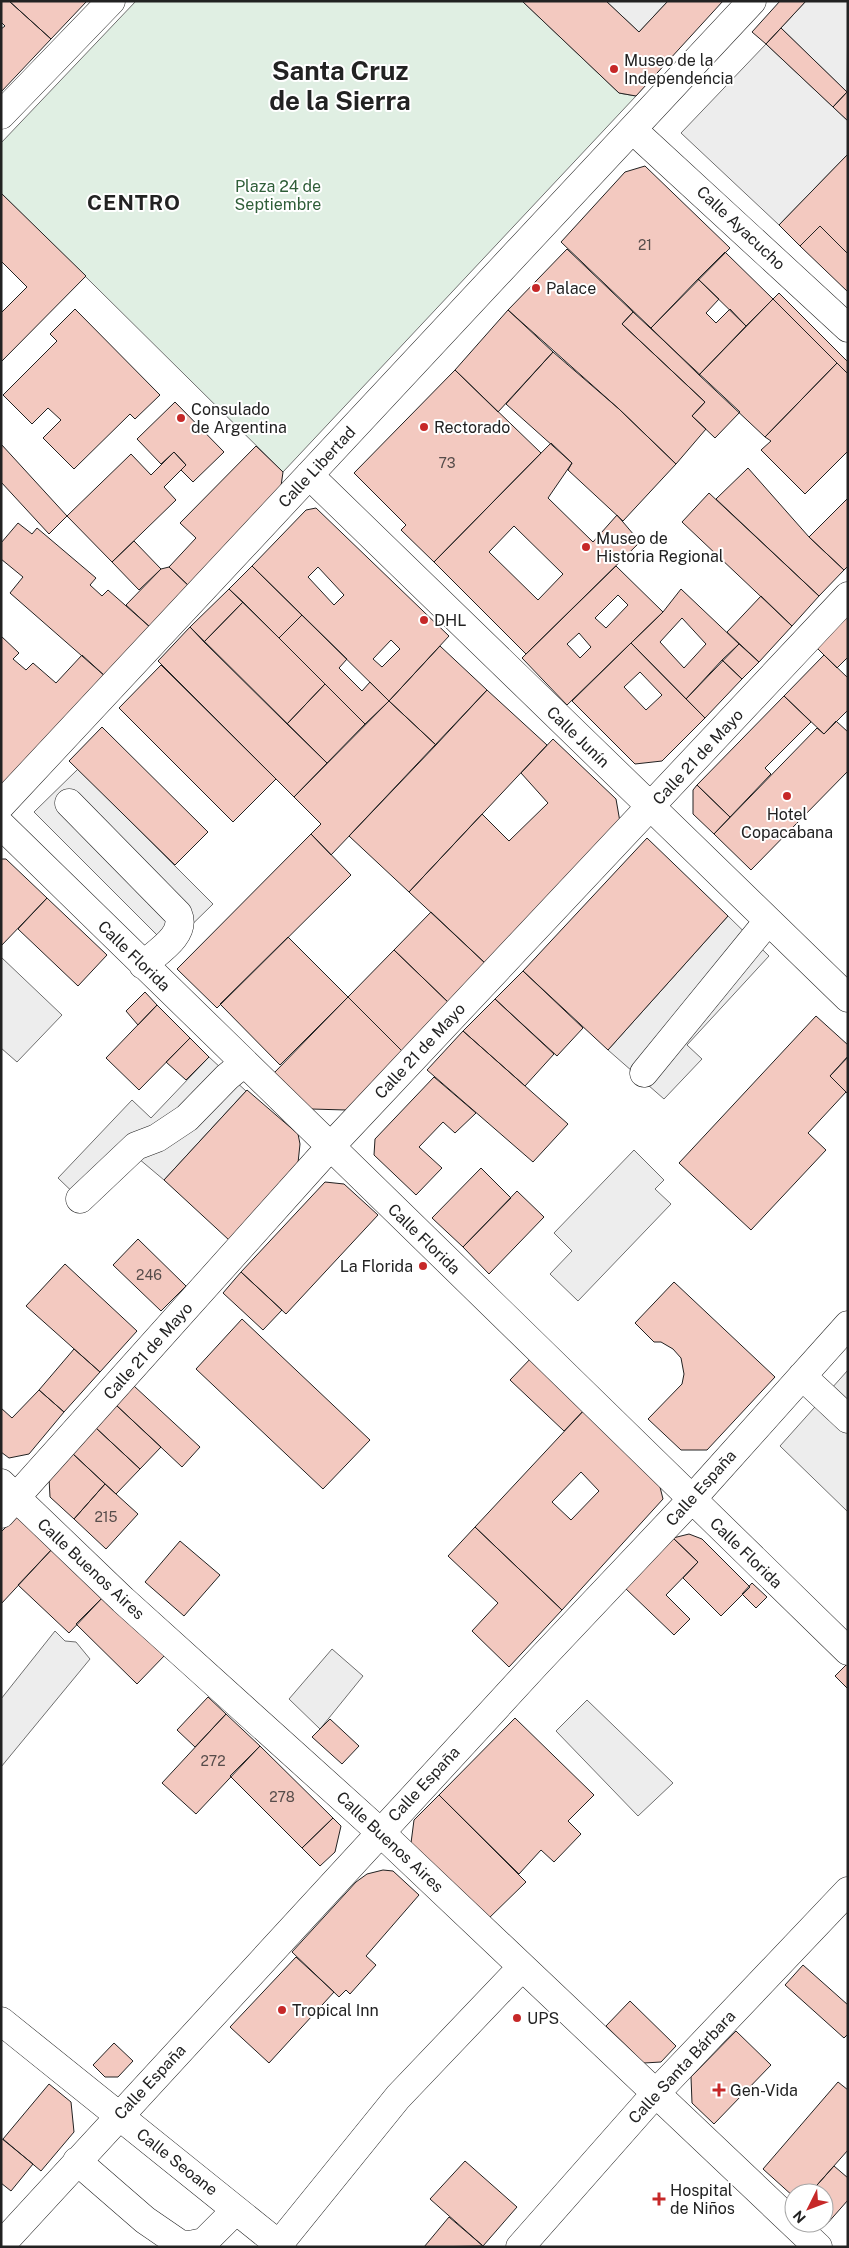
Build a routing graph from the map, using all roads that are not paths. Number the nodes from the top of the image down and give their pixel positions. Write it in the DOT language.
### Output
graph roads {
  1 [pos="111,1"];
  2 [pos="752,1"];
  3 [pos="1,115"];
  4 [pos="633,130"];
  5 [pos="848,328"];
  6 [pos="309,475"];
  7 [pos="848,596"];
  8 [pos="69,803"];
  9 [pos="1,805"];
  10 [pos="651,808"];
  11 [pos="1,825"];
  12 [pos="768,920"];
  13 [pos="143,964"];
  14 [pos="848,998"];
  15 [pos="244,1063"];
  16 [pos="644,1073"];
  17 [pos="330,1147"];
  18 [pos="80,1199"];
  19 [pos="848,1325"];
  20 [pos="802,1376"];
  21 [pos="848,1419"];
  22 [pos="6,1498"];
  23 [pos="692,1499"];
  24 [pos="848,1651"];
  25 [pos="380,1832"];
  26 [pos="848,1891"];
  27 [pos="522,1967"];
  28 [pos="1,2021"];
  29 [pos="655,2094"];
  30 [pos="119,2116"];
  31 [pos="77,2161"];
  32 [pos="236,2210"];
  33 [pos="1,2244"];
  34 [pos="281,2246"];
  35 [pos="520,2247"];
  36 [pos="818,2247"];
  1 -- 3 [label="street"];
  2 -- 4 [label="street, Calle Libertad"];
  4 -- 5 [label="street, Calle Ayacucho"];
  4 -- 6 [label="street, Calle Libertad"];
  6 -- 9 [label="street, Calle Libertad"];
  6 -- 10 [label="street, Calle Junín"];
  7 -- 10 [label="street, Calle 21 de Mayo"];
  8 -- 13 [label="street"];
  10 -- 12 [label="street, Calle Junín"];
  10 -- 17 [label="street, Calle 21 de Mayo"];
  11 -- 13 [label="street, Calle Florida"];
  12 -- 14 [label="street, Calle Junín"];
  12 -- 16 [label="street"];
  13 -- 15 [label="street, Calle Florida"];
  15 -- 17 [label="street, Calle Florida"];
  15 -- 18 [label="street"];
  17 -- 22 [label="street, Calle 21 de Mayo"];
  17 -- 23 [label="street, Calle Florida"];
  19 -- 20 [label="street, Calle España"];
  20 -- 21 [label="street"];
  20 -- 23 [label="street, Calle España"];
  22 -- 25 [label="street, Calle Buenos Aires"];
  23 -- 24 [label="street, Calle Florida"];
  23 -- 25 [label="street, Calle España"];
  25 -- 27 [label="street, Calle Buenos Aires"];
  25 -- 30 [label="street, Calle España"];
  26 -- 29 [label="street, Calle Santa Bárbara"];
  27 -- 29 [label="street, Calle Buenos Aires"];
  27 -- 34 [label="street"];
  28 -- 30 [label="street, Calle Seoane"];
  29 -- 35 [label="street, Calle Santa Bárbara"];
  29 -- 36 [label="street, Calle Buenos Aires"];
  30 -- 31 [label="street, Calle España"];
  30 -- 32 [label="street, Calle Seoane"];
  31 -- 32 [label="street"];
  31 -- 33 [label="street, Calle España"];
  32 -- 34 [label="street, Calle Seoane"];
}
